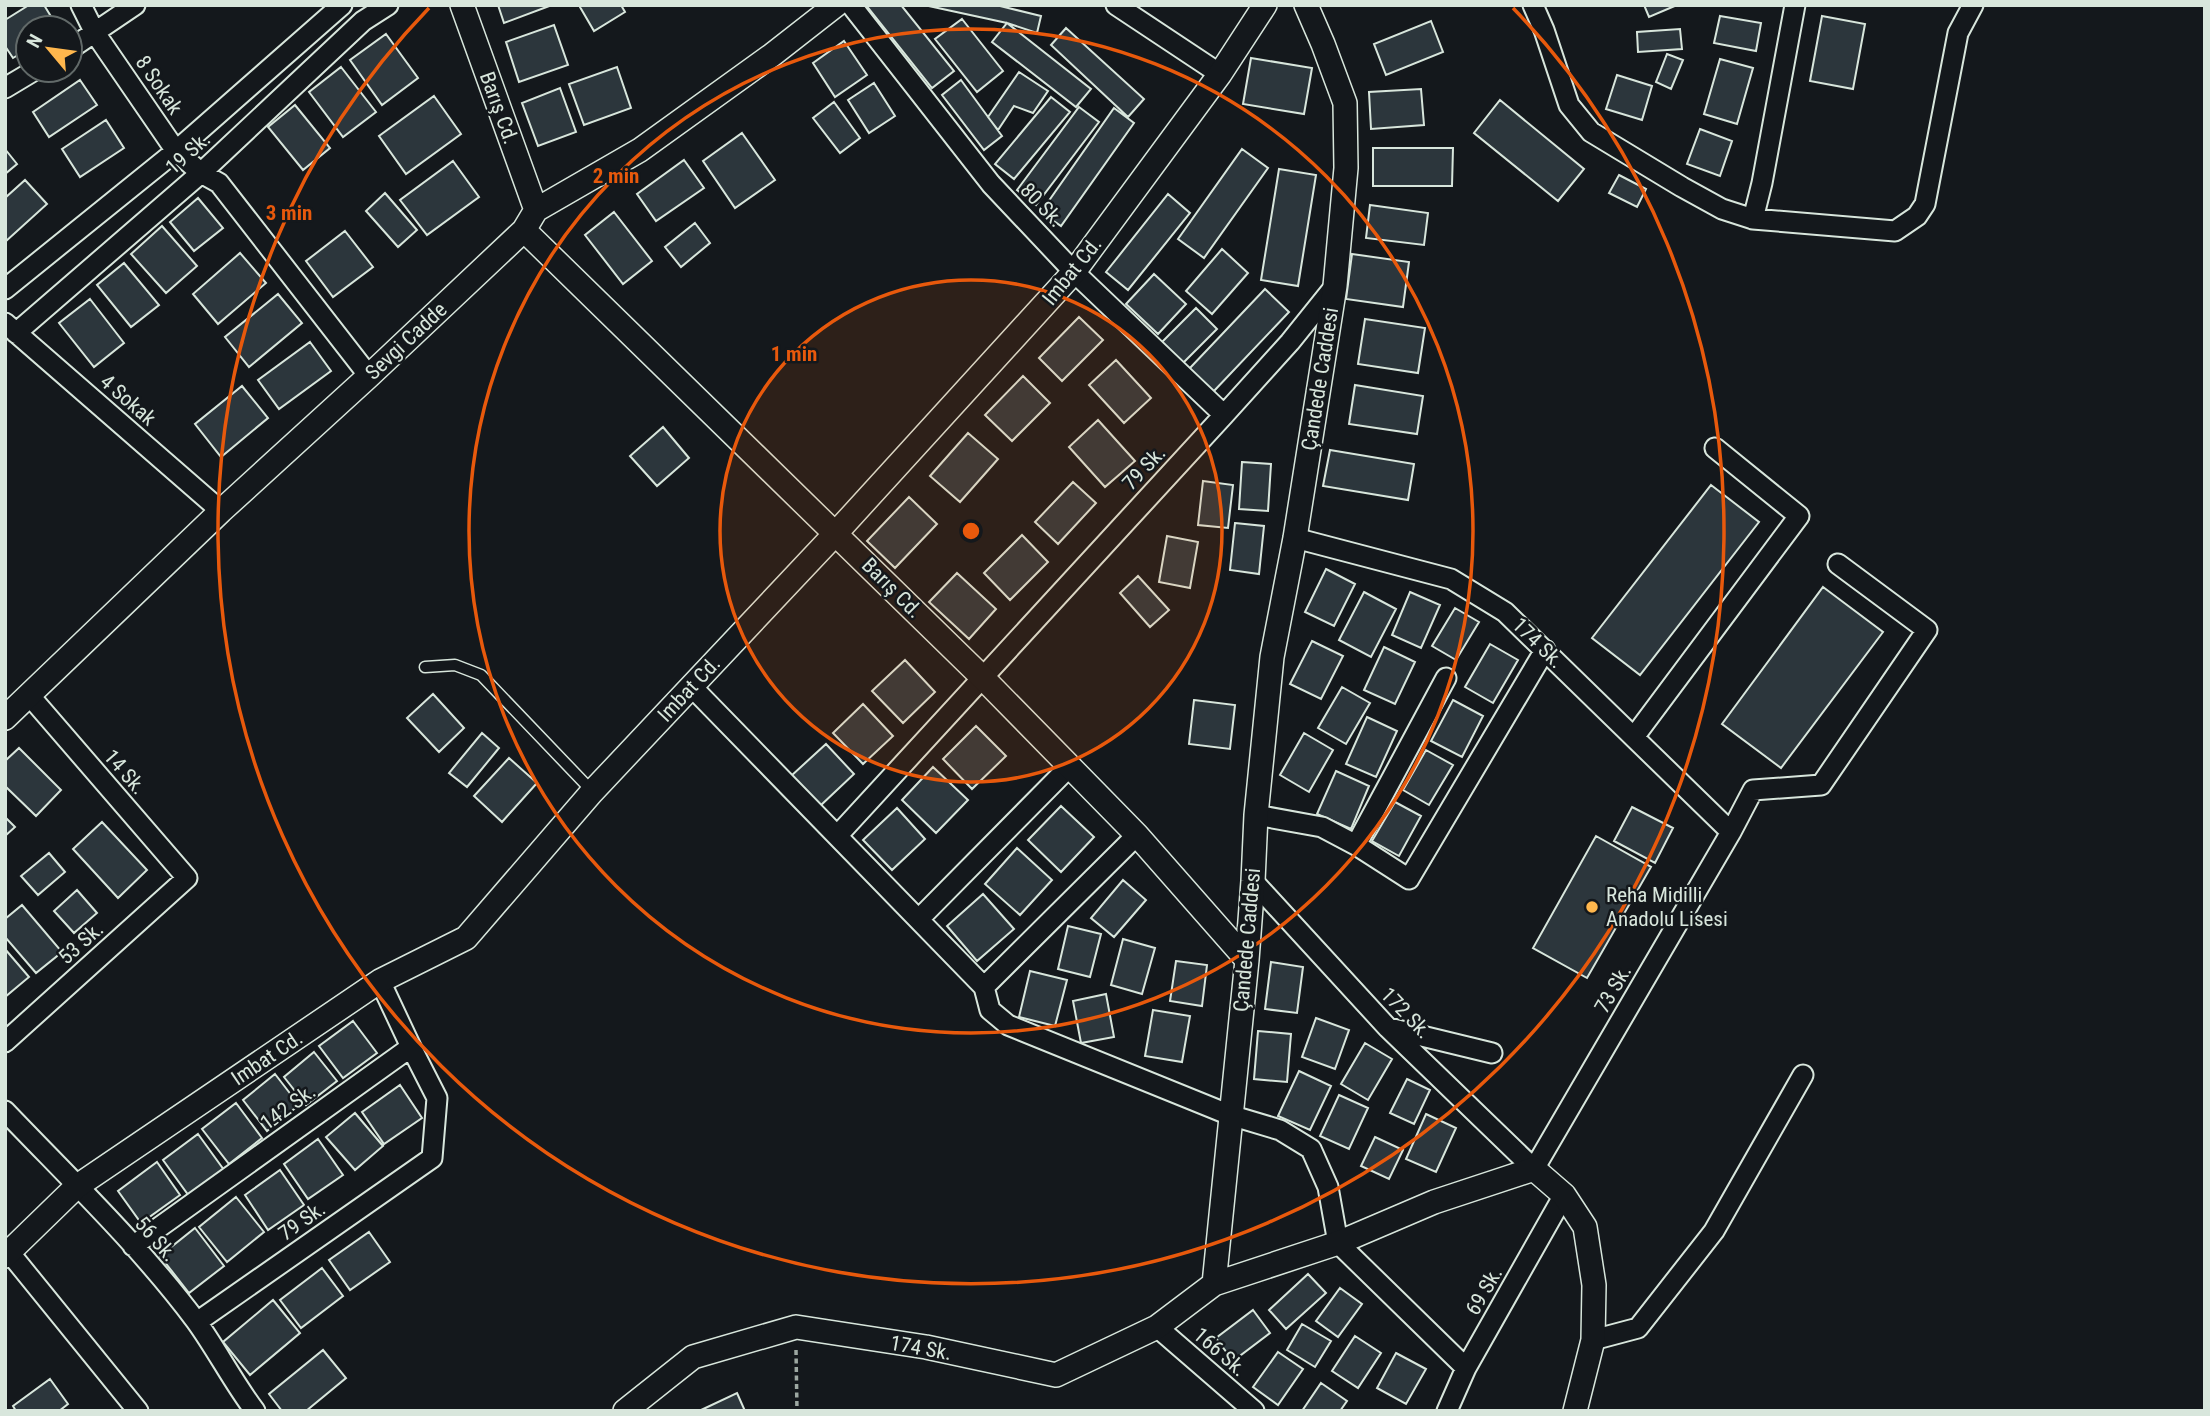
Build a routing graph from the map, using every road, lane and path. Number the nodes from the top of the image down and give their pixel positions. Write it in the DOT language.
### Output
graph roads {
  1 [pos="81,5"];
  2 [pos="135,5"];
  3 [pos="341,5"];
  4 [pos="388,5"];
  5 [pos="462,5"];
  6 [pos="836,5"];
  7 [pos="851,5"];
  8 [pos="1116,5"];
  9 [pos="1265,5"];
  10 [pos="1306,5"];
  11 [pos="1533,5"];
  12 [pos="1795,5"];
  13 [pos="1973,5"];
  14 [pos="95,33"];
  15 [pos="84,40"];
  16 [pos="1220,74"];
  17 [pos="176,152"];
  18 [pos="201,173"];
  19 [pos="536,210"];
  20 [pos="1752,219"];
  21 [pos="524,230"];
  22 [pos="1074,272"];
  23 [pos="1335,286"];
  24 [pos="5,289"];
  25 [pos="11,328"];
  26 [pos="369,376"];
  27 [pos="1224,415"];
  28 [pos="1715,449"];
  29 [pos="221,511"];
  30 [pos="836,533"];
  31 [pos="1294,538"];
  32 [pos="1838,564"];
  33 [pos="1545,650"];
  34 [pos="425,667"];
  35 [pos="982,677"];
  36 [pos="1446,678"];
  37 [pos="692,687"];
  38 [pos="29,695"];
  39 [pos="5,718"];
  40 [pos="1634,737"];
  41 [pos="1070,766"];
  42 [pos="592,792"];
  43 [pos="1255,815"];
  44 [pos="1731,832"];
  45 [pos="838,835"];
  46 [pos="1137,835"];
  47 [pos="1356,845"];
  48 [pos="187,878"];
  49 [pos="1253,881"];
  50 [pos="919,919"];
  51 [pos="1247,960"];
  52 [pos="380,981"];
  53 [pos="984,987"];
  54 [pos="1388,1028"];
  55 [pos="5,1042"];
  56 [pos="411,1047"];
  57 [pos="1492,1053"];
  58 [pos="1803,1075"];
  59 [pos="5,1111"];
  60 [pos="1230,1115"];
  61 [pos="1534,1169"];
  62 [pos="76,1187"];
  63 [pos="1564,1195"];
  64 [pos="1338,1243"];
  65 [pos="133,1246"];
  66 [pos="7,1254"];
  67 [pos="1214,1284"];
  68 [pos="197,1322"];
  69 [pos="796,1327"];
  70 [pos="1157,1327"];
  71 [pos="1593,1340"];
  72 [pos="1466,1368"];
  73 [pos="138,1411"];
  74 [pos="255,1411"];
  75 [pos="625,1411"];
  76 [pos="797,1411"];
  77 [pos="1254,1411"];
  78 [pos="1447,1411"];
  79 [pos="1575,1411"];
  1 -- 14 [label="street, 8 Sokak"];
  2 -- 14 [label="street"];
  3 -- 17 [label="street, 19 Sk."];
  4 -- 18 [label="street, 19 Sk."];
  5 -- 19 [label="street, Barış Cd."];
  6 -- 19 [label="street, Sevgi Cadde"];
  7 -- 22 [label="street, 80 Sk."];
  8 -- 16 [label="street"];
  9 -- 16 [label="street, Imbat Cd."];
  10 -- 23 [label="street, Çandede Caddesi"];
  11 -- 20 [label="street"];
  12 -- 20 [label="street"];
  13 -- 20 [label="street"];
  14 -- 15 [label="street"];
  14 -- 17 [label="street, 8 Sokak"];
  16 -- 22 [label="street, Imbat Cd."];
  17 -- 18 [label="street, 8 Sokak"];
  17 -- 24 [label="street, 19 Sk."];
  18 -- 25 [label="street, 19 Sk."];
  18 -- 26 [label="street, 8 Sokak"];
  19 -- 21 [label="street, Sevgi Cadde"];
  21 -- 26 [label="street, Sevgi Cadde"];
  21 -- 30 [label="street, Barış Cd."];
  22 -- 27 [label="street, 80 Sk."];
  22 -- 30 [label="street, Imbat Cd."];
  23 -- 27 [label="street, 79 Sk."];
  23 -- 31 [label="street, Çandede Caddesi"];
  25 -- 29 [label="street, 4 Sokak"];
  26 -- 29 [label="street, Sevgi Cadde"];
  27 -- 35 [label="street, 79 Sk."];
  28 -- 40 [label="street"];
  29 -- 38 [label="street, Sevgi Cadde"];
  30 -- 35 [label="street, Barış Cd."];
  30 -- 37 [label="street, Imbat Cd."];
  31 -- 33 [label="street, 174 Sk."];
  31 -- 43 [label="street, Çandede Caddesi"];
  32 -- 44 [label="street, 73 Sk."];
  33 -- 40 [label="street, 174 Sk."];
  33 -- 47 [label="street"];
  34 -- 42 [label="lane"];
  35 -- 41 [label="street, Barış Cd."];
  35 -- 45 [label="street, 79 Sk."];
  36 -- 47 [label="street"];
  37 -- 42 [label="street, Imbat Cd."];
  37 -- 45 [label="street"];
  38 -- 39 [label="street, Sevgi Cadde"];
  38 -- 48 [label="street, 14 Sk."];
  40 -- 44 [label="street, 174 Sk."];
  41 -- 46 [label="street, Barış Cd."];
  41 -- 50 [label="street"];
  42 -- 52 [label="street, Imbat Cd."];
  43 -- 47 [label="street"];
  43 -- 49 [label="street, Çandede Caddesi"];
  44 -- 61 [label="street, 73 Sk."];
  45 -- 50 [label="street"];
  46 -- 51 [label="street, Barış Cd."];
  46 -- 53 [label="street"];
  48 -- 55 [label="street, 53 Sk."];
  49 -- 51 [label="street, Çandede Caddesi"];
  49 -- 54 [label="street, 172 Sk."];
  50 -- 53 [label="street"];
  51 -- 60 [label="street, Çandede Caddesi"];
  52 -- 56 [label="street"];
  52 -- 62 [label="street, Imbat Cd."];
  53 -- 60 [label="street"];
  54 -- 57 [label="street"];
  54 -- 61 [label="street, 172 Sk."];
  56 -- 65 [label="street, 142 Sk."];
  56 -- 68 [label="street, 79 Sk."];
  58 -- 71 [label="street"];
  59 -- 62 [label="street, 56 Sk."];
  60 -- 64 [label="street"];
  60 -- 67 [label="street, Çandede Caddesi"];
  61 -- 63 [label="street"];
  61 -- 64 [label="street"];
  62 -- 65 [label="street, 56 Sk."];
  62 -- 66 [label="street, Imbat Cd."];
  63 -- 71 [label="street"];
  63 -- 72 [label="street, 69 Sk."];
  64 -- 67 [label="street"];
  64 -- 72 [label="street"];
  65 -- 68 [label="street, 56 Sk."];
  66 -- 73 [label="street"];
  67 -- 70 [label="street, 174 Sk."];
  68 -- 74 [label="street, 56 Sk."];
  69 -- 70 [label="street, 174 Sk."];
  69 -- 75 [label="street, 174 Sk."];
  69 -- 76 [label="path"];
  70 -- 77 [label="street, 166 Sk."];
  71 -- 79 [label="street"];
  72 -- 78 [label="street, 69 Sk."];
}
